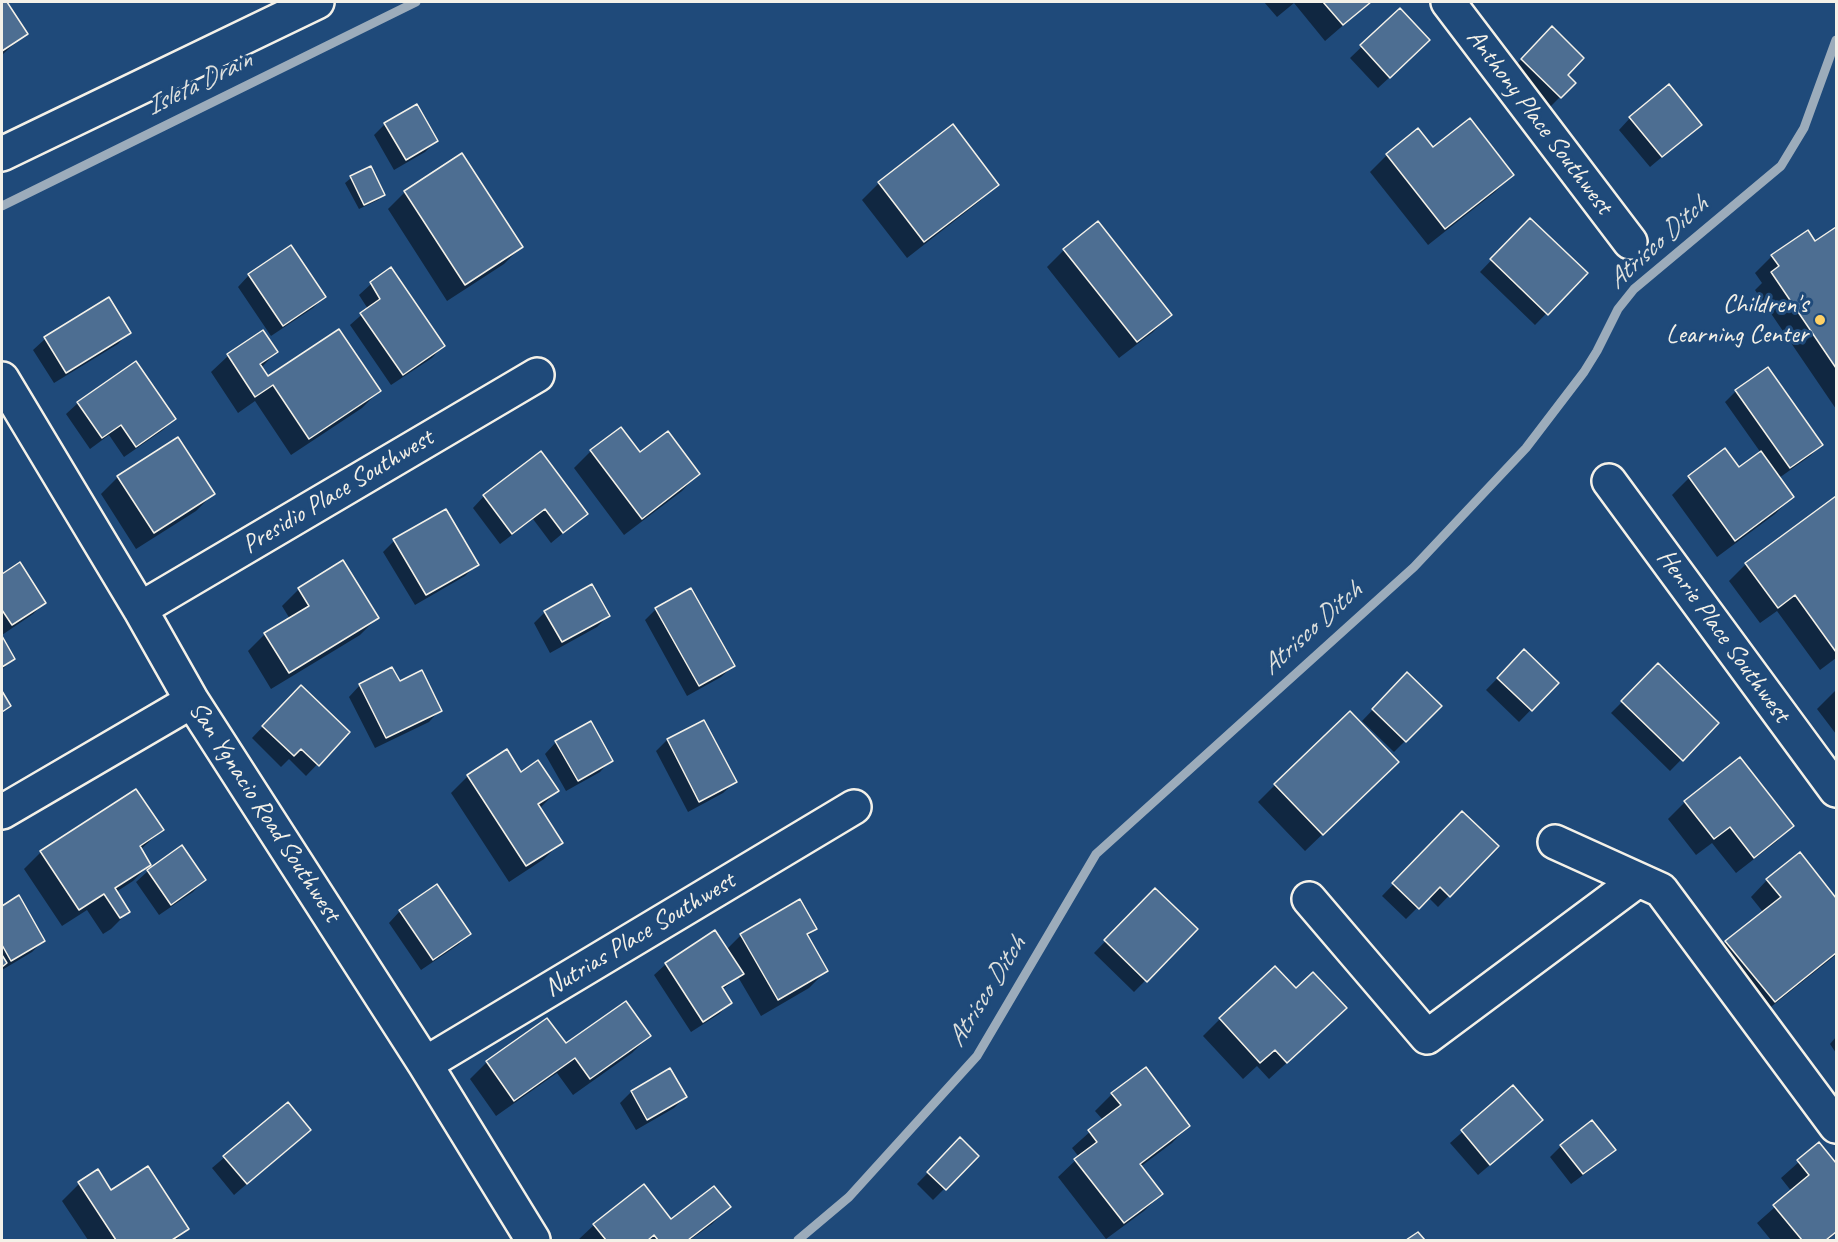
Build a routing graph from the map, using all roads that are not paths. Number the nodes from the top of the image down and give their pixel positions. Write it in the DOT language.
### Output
graph roads {
  1 [pos="317,2"];
  2 [pos="1448,2"];
  3 [pos="2,154"];
  4 [pos="1630,242"];
  5 [pos="537,375"];
  6 [pos="2,379"];
  7 [pos="1609,481"];
  8 [pos="140,609"];
  9 [pos="192,700"];
  10 [pos="1836,790"];
  11 [pos="854,807"];
  12 [pos="2,812"];
  13 [pos="1555,842"];
  14 [pos="1638,880"];
  15 [pos="1309,898"];
  16 [pos="425,1064"];
  17 [pos="1836,1126"];
  18 [pos="533,1240"];
  1 -- 3 [label="street"];
  2 -- 4 [label="street, Anthony Place Southwest"];
  5 -- 8 [label="street, Presidio Place Southwest"];
  6 -- 8 [label="street, San Ygnacio Road Southwest"];
  7 -- 10 [label="street, Henrie Place Southwest"];
  8 -- 9 [label="street, San Ygnacio Road Southwest"];
  9 -- 12 [label="street"];
  9 -- 16 [label="street, San Ygnacio Road Southwest"];
  11 -- 16 [label="street, Nutrias Place Southwest"];
  13 -- 14 [label="street"];
  14 -- 15 [label="street"];
  14 -- 17 [label="street"];
  16 -- 18 [label="street, San Ygnacio Road Southwest"];
}
